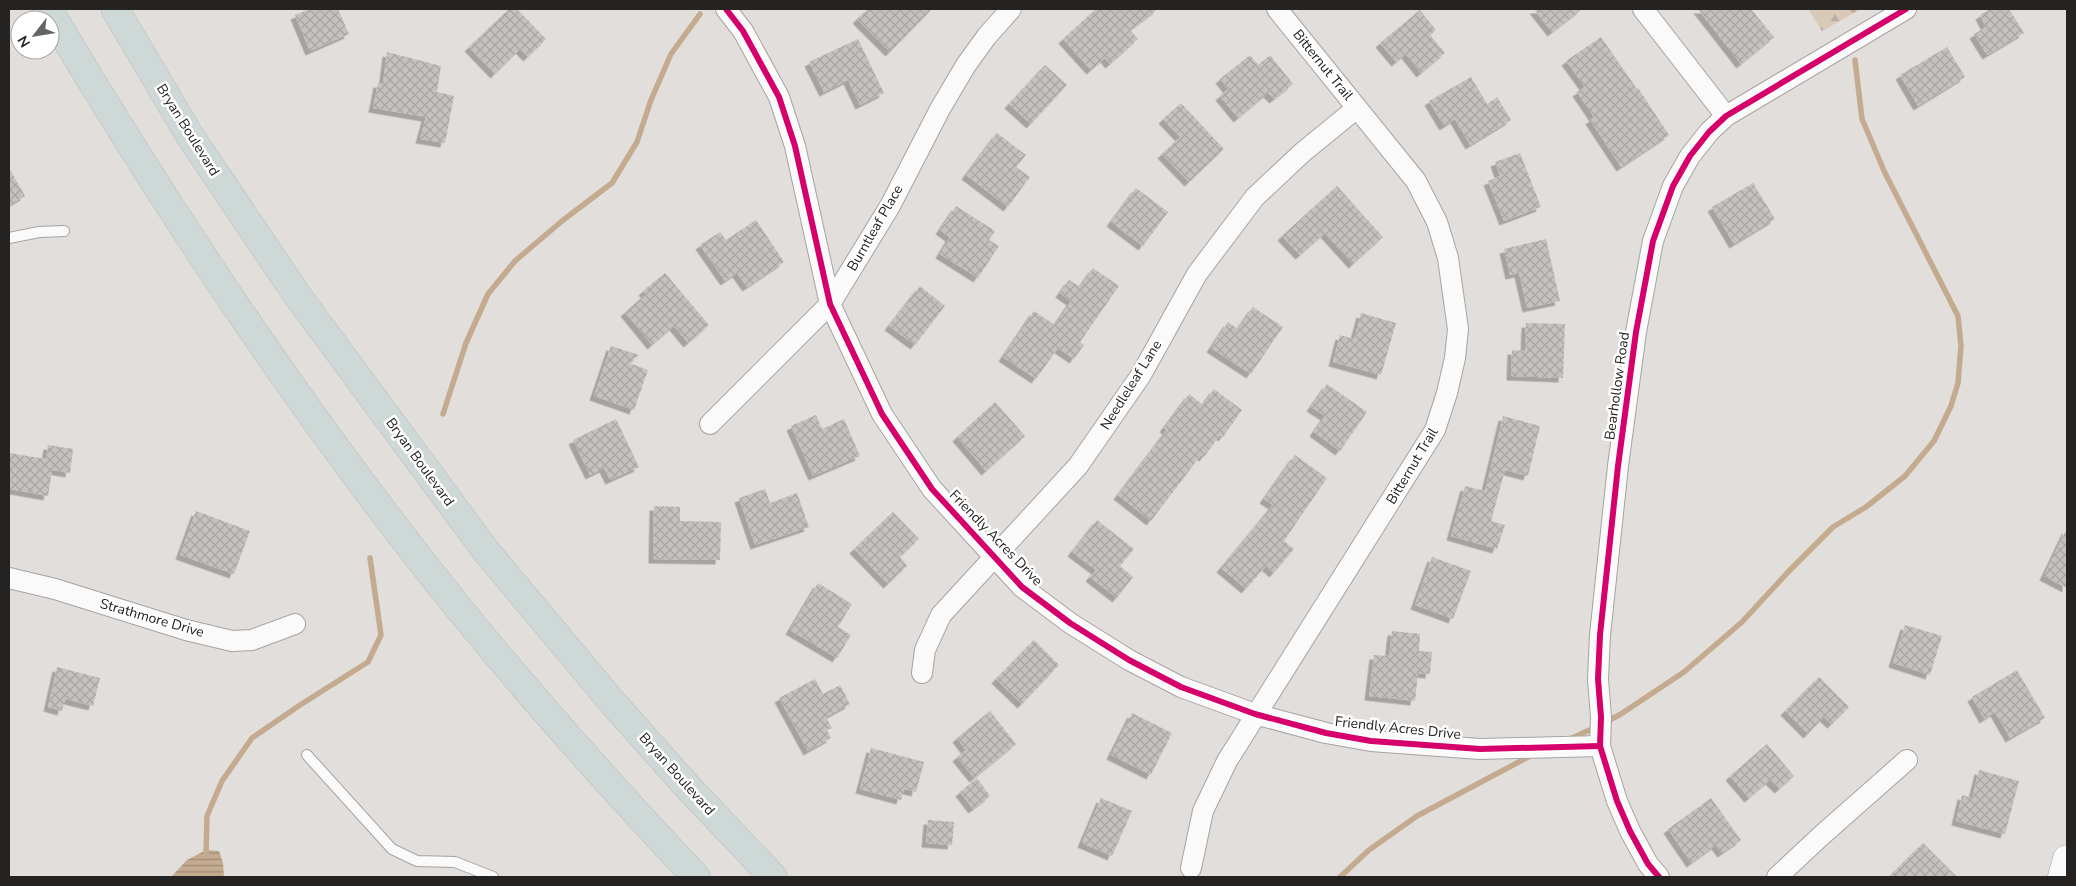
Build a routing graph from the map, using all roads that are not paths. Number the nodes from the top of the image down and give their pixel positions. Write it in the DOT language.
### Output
graph roads {
  1 [pos="48,9"];
  2 [pos="115,9"];
  3 [pos="726,9"];
  4 [pos="1011,9"];
  5 [pos="1277,9"];
  6 [pos="1643,9"];
  7 [pos="1906,9"];
  8 [pos="1357,108"];
  9 [pos="1726,116"];
  10 [pos="64,231"];
  11 [pos="9,238"];
  12 [pos="830,304"];
  13 [pos="710,424"];
  14 [pos="993,557"];
  15 [pos="9,578"];
  16 [pos="295,624"];
  17 [pos="922,673"];
  18 [pos="1255,714"];
  19 [pos="1600,746"];
  20 [pos="308,755"];
  21 [pos="1907,760"];
  22 [pos="2067,859"];
  23 [pos="1191,868"];
  24 [pos="493,877"];
  25 [pos="696,877"];
  26 [pos="773,877"];
  27 [pos="1659,877"];
  28 [pos="1777,877"];
  29 [pos="2062,877"];
  1 -- 25 [label="highway"];
  2 -- 26 [label="highway, Bryan Boulevard"];
  3 -- 12 [label="street, Friendly Acres Drive"];
  4 -- 12 [label="street, Burntleaf Place"];
  5 -- 8 [label="street, Bitternut Trail"];
  6 -- 9 [label="street"];
  7 -- 9 [label="street, Bearhollow Road"];
  8 -- 14 [label="street, Needleleaf Lane"];
  8 -- 18 [label="street, Bitternut Trail"];
  9 -- 19 [label="street, Bearhollow Road"];
  10 -- 11 [label="lane"];
  12 -- 13 [label="street, Burntleaf Place"];
  12 -- 14 [label="street, Friendly Acres Drive"];
  14 -- 17 [label="street, Needleleaf Lane"];
  14 -- 18 [label="street, Friendly Acres Drive"];
  15 -- 16 [label="street, Strathmore Drive"];
  18 -- 19 [label="street, Friendly Acres Drive"];
  18 -- 23 [label="street, Bitternut Trail"];
  19 -- 27 [label="street, Bearhollow Road"];
  20 -- 24 [label="lane"];
  21 -- 28 [label="street"];
  22 -- 29 [label="street"];
}
